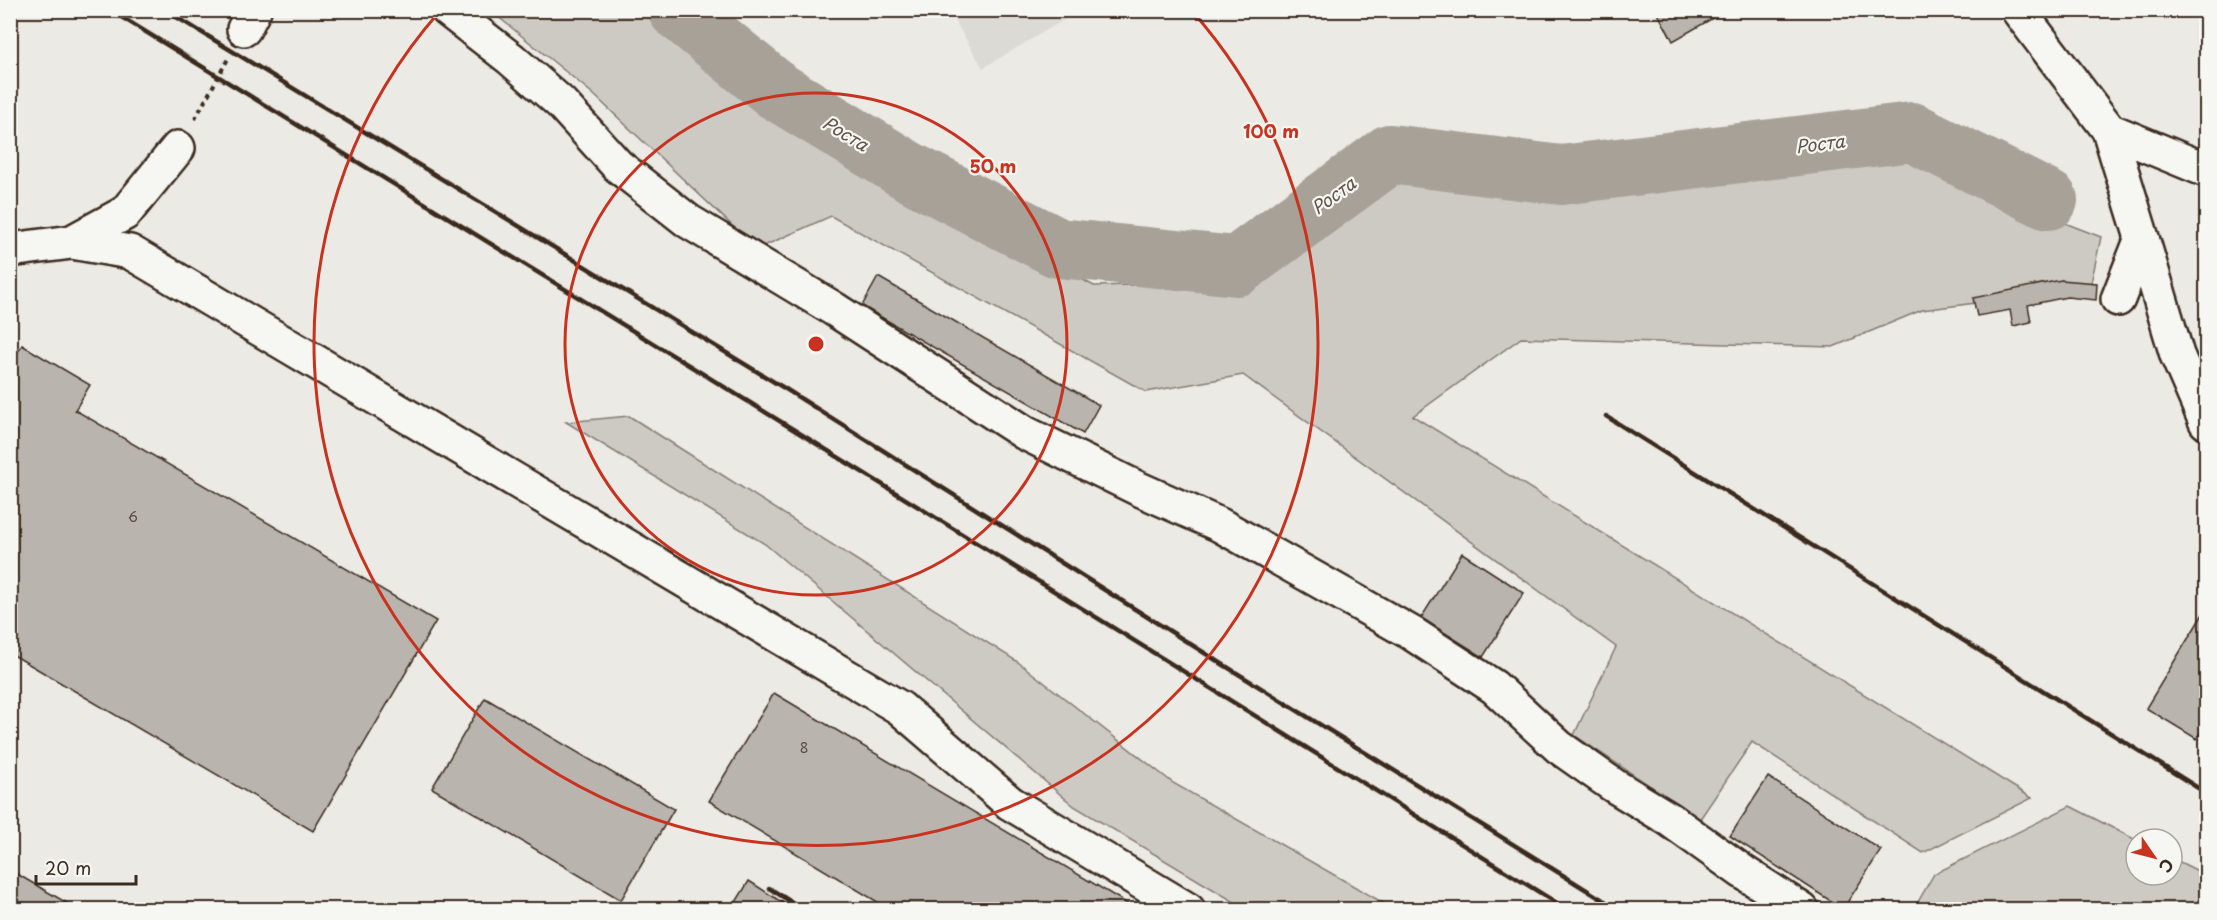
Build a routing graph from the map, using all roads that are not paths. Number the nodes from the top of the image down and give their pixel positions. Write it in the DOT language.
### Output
graph roads {
  1 [pos="448,10"];
  2 [pos="2018,10"];
  3 [pos="2109,130"];
  4 [pos="178,148"];
  5 [pos="2206,170"];
  6 [pos="2142,238"];
  7 [pos="72,242"];
  8 [pos="10,250"];
  9 [pos="2118,299"];
  10 [pos="2206,422"];
  11 [pos="1188,909"];
  12 [pos="1802,909"];
  1 -- 12 [label="street"];
  2 -- 3 [label="street"];
  3 -- 5 [label="street"];
  3 -- 6 [label="street"];
  4 -- 7 [label="street"];
  6 -- 9 [label="street"];
  6 -- 10 [label="street"];
  7 -- 8 [label="street"];
  7 -- 11 [label="street"];
}
